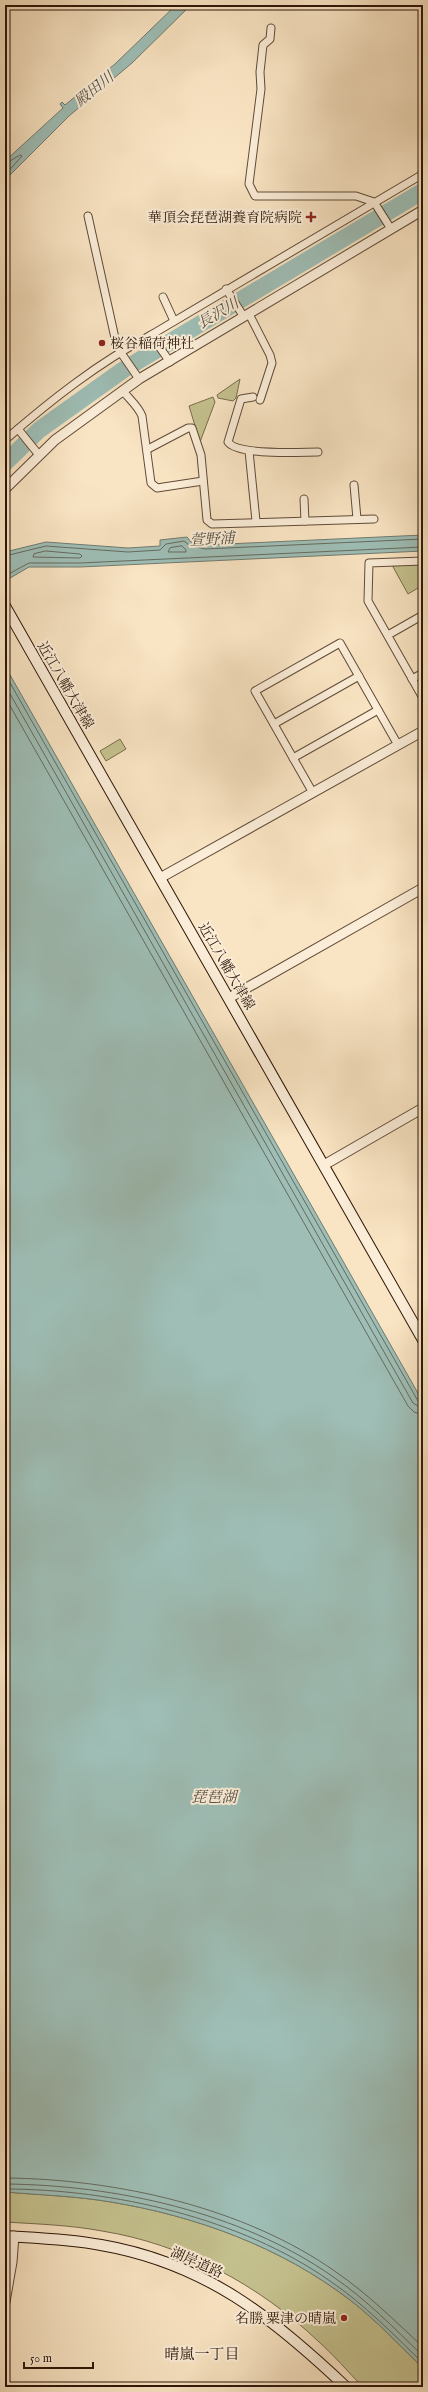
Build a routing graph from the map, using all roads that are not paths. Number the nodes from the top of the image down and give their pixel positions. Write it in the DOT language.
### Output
graph roads {
  1 [pos="272,28"];
  2 [pos="423,174"];
  3 [pos="375,203"];
  4 [pos="423,210"];
  5 [pos="88,216"];
  6 [pos="390,227"];
  7 [pos="227,291"];
  8 [pos="163,297"];
  9 [pos="245,315"];
  10 [pos="174,321"];
  11 [pos="153,337"];
  12 [pos="121,354"];
  13 [pos="168,360"];
  14 [pos="138,377"];
  15 [pos="124,391"];
  16 [pos="19,430"];
  17 [pos="5,440"];
  18 [pos="148,449"];
  19 [pos="248,451"];
  20 [pos="37,452"];
  21 [pos="318,452"];
  22 [pos="203,481"];
  23 [pos="354,485"];
  24 [pos="5,489"];
  25 [pos="304,499"];
  26 [pos="374,519"];
  27 [pos="357,520"];
  28 [pos="256,521"];
  29 [pos="305,521"];
  30 [pos="423,561"];
  31 [pos="5,606"];
  32 [pos="423,615"];
  33 [pos="388,635"];
  34 [pos="423,673"];
  35 [pos="359,676"];
  36 [pos="412,679"];
  37 [pos="423,698"];
  38 [pos="378,710"];
  39 [pos="274,724"];
  40 [pos="423,731"];
  41 [pos="398,745"];
  42 [pos="293,758"];
  43 [pos="313,793"];
  44 [pos="160,878"];
  45 [pos="423,888"];
  46 [pos="229,998"];
  47 [pos="423,1108"];
  48 [pos="324,1165"];
  49 [pos="420,1329"];
  50 [pos="423,1340"];
  51 [pos="10,2236"];
  52 [pos="5,2302"];
  53 [pos="346,2387"];
  1 -- 3 [label="street"];
  2 -- 3 [label="street"];
  3 -- 6 [label="street"];
  3 -- 7 [label="street"];
  4 -- 6 [label="street"];
  5 -- 12 [label="street"];
  6 -- 9 [label="street"];
  7 -- 9 [label="street"];
  7 -- 10 [label="street"];
  8 -- 10 [label="street"];
  9 -- 13 [label="street"];
  9 -- 19 [label="street"];
  10 -- 11 [label="street"];
  11 -- 12 [label="street"];
  11 -- 13 [label="street"];
  12 -- 14 [label="street"];
  12 -- 16 [label="street"];
  13 -- 14 [label="street"];
  14 -- 15 [label="street"];
  15 -- 18 [label="street"];
  15 -- 20 [label="street"];
  16 -- 17 [label="street"];
  16 -- 20 [label="street"];
  18 -- 22 [label="street"];
  18 -- 22 [label="street"];
  19 -- 21 [label="street"];
  19 -- 28 [label="street"];
  20 -- 24 [label="street"];
  22 -- 28 [label="street"];
  23 -- 27 [label="street"];
  25 -- 29 [label="street"];
  26 -- 27 [label="street"];
  27 -- 29 [label="street"];
  28 -- 29 [label="street"];
  30 -- 33 [label="street"];
  31 -- 44 [label="main road, 近江八幡大津線"];
  32 -- 33 [label="street"];
  33 -- 36 [label="street"];
  34 -- 36 [label="street"];
  35 -- 38 [label="street"];
  35 -- 39 [label="street"];
  35 -- 39 [label="street"];
  36 -- 37 [label="street"];
  38 -- 41 [label="street"];
  38 -- 42 [label="street"];
  39 -- 42 [label="street"];
  40 -- 41 [label="street"];
  41 -- 43 [label="street"];
  42 -- 43 [label="street"];
  43 -- 44 [label="street"];
  44 -- 46 [label="main road, 近江八幡大津線"];
  45 -- 46 [label="street"];
  46 -- 48 [label="main road, 近江八幡大津線"];
  47 -- 48 [label="street"];
  48 -- 49 [label="main road, 近江八幡大津線"];
  49 -- 50 [label="main road, 近江八幡大津線"];
  51 -- 52 [label="street"];
  51 -- 53 [label="main road, 湖岸道路"];
}
